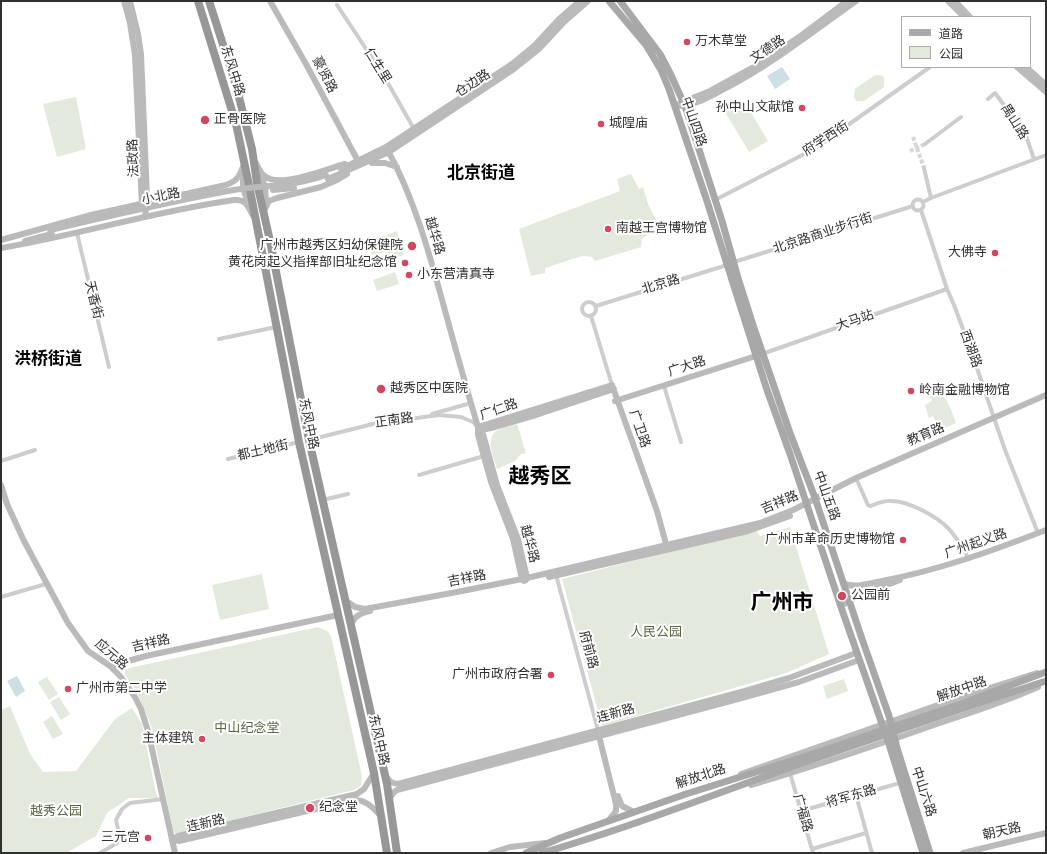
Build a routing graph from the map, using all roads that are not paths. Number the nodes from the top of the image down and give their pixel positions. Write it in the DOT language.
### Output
graph roads {
  1 [pos="124,1"];
  2 [pos="130,1"];
  3 [pos="198,1"];
  4 [pos="209,1"];
  5 [pos="270,1"];
  6 [pos="580,1"];
  7 [pos="588,1"];
  8 [pos="609,1"];
  9 [pos="620,1"];
  10 [pos="847,1"];
  11 [pos="856,1"];
  12 [pos="948,1"];
  13 [pos="955,1"];
  14 [pos="337,5"];
  15 [pos="963,16"];
  16 [pos="969,16"];
  17 [pos="929,68"];
  18 [pos="1018,68"];
  19 [pos="1027,68"];
  20 [pos="1046,85"];
  21 [pos="1046,92"];
  22 [pos="988,99"];
  23 [pos="684,104"];
  24 [pos="675,106"];
  25 [pos="961,117"];
  26 [pos="414,129"];
  27 [pos="925,144"];
  28 [pos="399,145"];
  29 [pos="387,150"];
  30 [pos="1046,155"];
  31 [pos="254,160"];
  32 [pos="1034,160"];
  33 [pos="358,161"];
  34 [pos="244,162"];
  35 [pos="397,167"];
  36 [pos="356,168"];
  37 [pos="924,168"];
  38 [pos="327,177"];
  39 [pos="280,180"];
  40 [pos="226,185"];
  41 [pos="281,196"];
  42 [pos="931,198"];
  43 [pos="715,200"];
  44 [pos="230,201"];
  45 [pos="923,202"];
  46 [pos="144,203"];
  47 [pos="913,206"];
  48 [pos="120,208"];
  49 [pos="920,210"];
  50 [pos="264,211"];
  51 [pos="145,217"];
  52 [pos="256,220"];
  53 [pos="122,222"];
  54 [pos="51,232"];
  55 [pos="77,233"];
  56 [pos="15,236"];
  57 [pos="1,240"];
  58 [pos="1,248"];
  59 [pos="730,264"];
  60 [pos="946,289"];
  61 [pos="596,306"];
  62 [pos="591,316"];
  63 [pos="276,326"];
  64 [pos="219,339"];
  65 [pos="760,355"];
  66 [pos="109,367"];
  67 [pos="664,386"];
  68 [pos="612,387"];
  69 [pos="1046,395"];
  70 [pos="617,401"];
  71 [pos="471,403"];
  72 [pos="418,418"];
  73 [pos="994,418"];
  74 [pos="478,427"];
  75 [pos="309,440"];
  76 [pos="299,442"];
  77 [pos="681,442"];
  78 [pos="35,450"];
  79 [pos="484,456"];
  80 [pos="228,459"];
  81 [pos="1,461"];
  82 [pos="419,475"];
  83 [pos="856,478"];
  84 [pos="1,485"];
  85 [pos="348,494"];
  86 [pos="815,498"];
  87 [pos="322,500"];
  88 [pos="807,506"];
  89 [pos="1046,530"];
  90 [pos="1038,533"];
  91 [pos="665,546"];
  92 [pos="969,559"];
  93 [pos="556,575"];
  94 [pos="912,575"];
  95 [pos="525,580"];
  96 [pos="46,584"];
  97 [pos="843,584"];
  98 [pos="1,598"];
  99 [pos="345,600"];
  100 [pos="849,600"];
  101 [pos="840,607"];
  102 [pos="338,615"];
  103 [pos="351,626"];
  104 [pos="857,657"];
  105 [pos="110,666"];
  106 [pos="1046,671"];
  107 [pos="1046,682"];
  108 [pos="966,704"];
  109 [pos="890,721"];
  110 [pos="599,733"];
  111 [pos="887,733"];
  112 [pos="808,758"];
  113 [pos="384,772"];
  114 [pos="374,773"];
  115 [pos="790,773"];
  116 [pos="900,782"];
  117 [pos="709,786"];
  118 [pos="856,795"];
  119 [pos="711,796"];
  120 [pos="163,799"];
  121 [pos="389,799"];
  122 [pos="801,811"];
  123 [pos="634,812"];
  124 [pos="381,817"];
  125 [pos="607,821"];
  126 [pos="866,833"];
  127 [pos="1046,833"];
  128 [pos="560,838"];
  129 [pos="172,840"];
  130 [pos="563,847"];
  131 [pos="812,851"];
  132 [pos="100,853"];
  133 [pos="171,853"];
  134 [pos="174,853"];
  135 [pos="387,853"];
  136 [pos="397,853"];
  137 [pos="491,853"];
  138 [pos="526,853"];
  139 [pos="542,853"];
  140 [pos="550,853"];
  141 [pos="872,853"];
  142 [pos="923,853"];
  143 [pos="930,853"];
  144 [pos="963,853"];
  1 -- 46 [label="street, 法政路"];
  2 -- 46 [label="street, 法政路"];
  3 -- 34 [label="highway, 东风中路"];
  4 -- 31 [label="highway, 东风中路"];
  5 -- 33 [label="street, 豪贤路"];
  6 -- 26 [label="street, 仓边路"];
  7 -- 28 [label="street, 仓边路"];
  8 -- 24 [label="main road, 中山四路"];
  9 -- 23 [label="main road, 中山四路"];
  10 -- 23 [label="street, 文德路"];
  11 -- 23 [label="street, 文德路"];
  12 -- 15 [label="street"];
  13 -- 16 [label="street"];
  14 -- 26 [label="street, 仁生里"];
  17 -- 43 [label="street, 府学西街"];
  18 -- 21 [label="street"];
  19 -- 20 [label="street"];
  22 -- 32 [label="street, 禺山路"];
  23 -- 24 [label="street"];
  23 -- 43 [label="main road, 中山四路"];
  24 -- 59 [label="main road, 中山四路"];
  25 -- 27 [label="street"];
  26 -- 29 [label="street, 仓边路"];
  28 -- 29 [label="street, 仓边路"];
  28 -- 35 [label="street"];
  29 -- 33 [label="street, 仓边路"];
  29 -- 35 [label="street, 越华路"];
  29 -- 36 [label="street, 仓边路"];
  30 -- 32 [label="street, 北京路商业步行街"];
  31 -- 39 [label="street, 仓边路"];
  31 -- 50 [label="highway, 东风中路"];
  32 -- 42 [label="street, 北京路商业步行街"];
  33 -- 38 [label="street, 仓边路"];
  33 -- 39 [label="street, 仓边路"];
  34 -- 40 [label="street, 小北路"];
  34 -- 52 [label="highway, 东风中路"];
  35 -- 36 [label="street"];
  35 -- 71 [label="street, 越华路"];
  36 -- 38 [label="street, 仓边路"];
  36 -- 41 [label="street, 仓边路"];
  37 -- 42 [label="street"];
  38 -- 54 [label="street, 小北路, bridge"];
  39 -- 41 [label="street"];
  40 -- 44 [label="street"];
  40 -- 46 [label="street, 小北路"];
  41 -- 50 [label="street, 仓边路"];
  42 -- 45 [label="street, 北京路商业步行街"];
  43 -- 59 [label="main road, 中山四路"];
  44 -- 51 [label="street, 小北路"];
  44 -- 52 [label="street, 小北路"];
  45 -- 47 [label="street, 北京路商业步行街"];
  45 -- 49 [label="street"];
  46 -- 48 [label="street, 小北路"];
  46 -- 51 [label="street, 法政路"];
  47 -- 49 [label="street"];
  47 -- 59 [label="street, 北京路商业步行街"];
  48 -- 53 [label="street"];
  48 -- 56 [label="street, 小北路"];
  49 -- 60 [label="street, 西湖路"];
  50 -- 75 [label="highway, 东风中路"];
  51 -- 53 [label="street, 小北路"];
  52 -- 63 [label="highway, 东风中路"];
  53 -- 55 [label="street, 小北路"];
  54 -- 56 [label="street, 小北路"];
  54 -- 58 [label="street, 小北路"];
  55 -- 58 [label="street, 小北路"];
  55 -- 66 [label="street, 天香街"];
  56 -- 57 [label="street, 小北路"];
  59 -- 61 [label="street, 北京路"];
  59 -- 65 [label="main road, 中山五路"];
  60 -- 65 [label="street, 大马站"];
  60 -- 73 [label="street, 西湖路"];
  61 -- 62 [label="street"];
  61 -- 62 [label="street"];
  62 -- 68 [label="street, 广卫路"];
  63 -- 64 [label="street"];
  63 -- 76 [label="highway, 东风中路"];
  65 -- 67 [label="street, 广大路"];
  65 -- 86 [label="main road, 中山五路"];
  65 -- 88 [label="main road, 中山五路"];
  67 -- 70 [label="street, 广大路"];
  67 -- 77 [label="street"];
  68 -- 70 [label="street, 广卫路"];
  68 -- 74 [label="street, 广仁路"];
  69 -- 73 [label="street, 教育路"];
  70 -- 91 [label="street, 广卫路"];
  71 -- 72 [label="street"];
  71 -- 74 [label="street, 越华路"];
  72 -- 74 [label="street, 正南路"];
  72 -- 75 [label="street, 正南路"];
  73 -- 83 [label="street, 教育路"];
  73 -- 90 [label="street, 西湖路"];
  74 -- 79 [label="street, 越华路"];
  74 -- 95 [label="street, 越华路"];
  75 -- 87 [label="highway, 东风中路"];
  76 -- 80 [label="street, 都土地街"];
  76 -- 102 [label="highway, 东风中路"];
  78 -- 81 [label="street"];
  79 -- 82 [label="street"];
  79 -- 95 [label="street, 越华路"];
  83 -- 86 [label="street, 教育路"];
  83 -- 92 [label="street"];
  84 -- 96 [label="street, 应元路"];
  85 -- 87 [label="street"];
  86 -- 88 [label="street, 吉祥路"];
  86 -- 97 [label="main road, 中山五路"];
  87 -- 99 [label="highway, 东风中路"];
  88 -- 91 [label="street, 吉祥路"];
  88 -- 101 [label="main road, 中山五路"];
  89 -- 90 [label="street, 广州起义路"];
  90 -- 92 [label="street, 广州起义路"];
  91 -- 93 [label="street, 吉祥路"];
  91 -- 95 [label="street, 吉祥路"];
  92 -- 94 [label="street, 广州起义路"];
  93 -- 95 [label="street, 吉祥路"];
  93 -- 110 [label="street, 府前路"];
  94 -- 97 [label="street, 广州起义路"];
  94 -- 100 [label="street, 广州起义路"];
  95 -- 99 [label="street, 吉祥路"];
  95 -- 103 [label="street, 吉祥路"];
  96 -- 98 [label="street"];
  96 -- 105 [label="street, 应元路"];
  97 -- 100 [label="main road, 中山五路"];
  99 -- 103 [label="highway, 东风中路"];
  100 -- 101 [label="street, 广州起义路"];
  100 -- 109 [label="main road, 中山五路"];
  101 -- 104 [label="main road, 中山五路"];
  102 -- 105 [label="street, 吉祥路"];
  102 -- 114 [label="highway, 东风中路"];
  103 -- 113 [label="highway, 东风中路"];
  104 -- 110 [label="street, 连新路"];
  104 -- 111 [label="main road, 中山五路"];
  105 -- 120 [label="street, 应元路"];
  106 -- 108 [label="main road, 解放中路"];
  106 -- 109 [label="street"];
  107 -- 108 [label="main road, 解放中路"];
  107 -- 111 [label="street"];
  108 -- 111 [label="main road, 解放中路, bridge"];
  109 -- 111 [label="main road, 中山五路"];
  109 -- 111 [label="street"];
  110 -- 113 [label="street, 连新路"];
  110 -- 121 [label="street, 连新路"];
  110 -- 123 [label="street, 府前路"];
  110 -- 125 [label="street, 府前路"];
  111 -- 112 [label="main road, 解放北路, bridge"];
  111 -- 115 [label="street"];
  111 -- 116 [label="main road, 中山六路"];
  111 -- 117 [label="street"];
  111 -- 143 [label="main road, 中山六路"];
  112 -- 117 [label="main road, 解放北路"];
  112 -- 119 [label="main road, 解放北路"];
  113 -- 121 [label="highway, 东风中路"];
  114 -- 124 [label="highway, 东风中路"];
  114 -- 129 [label="street, 连新路"];
  115 -- 119 [label="street"];
  115 -- 122 [label="street, 广福路"];
  116 -- 118 [label="street, 将军东路"];
  116 -- 142 [label="main road, 中山六路"];
  117 -- 123 [label="main road, 解放北路"];
  118 -- 122 [label="street, 将军东路"];
  118 -- 126 [label="street"];
  119 -- 130 [label="main road, 解放北路"];
  120 -- 129 [label="street, 应元路"];
  120 -- 132 [label="street"];
  121 -- 136 [label="highway, 东风中路"];
  122 -- 131 [label="street, 广福路"];
  123 -- 125 [label="main road, 解放北路"];
  124 -- 129 [label="street, 连新路"];
  124 -- 135 [label="highway, 东风中路"];
  125 -- 128 [label="main road, 解放北路"];
  126 -- 131 [label="street"];
  126 -- 141 [label="street"];
  127 -- 144 [label="street, 朝天路"];
  128 -- 137 [label="street"];
  128 -- 138 [label="main road, 解放北路"];
  129 -- 133 [label="street, 应元路"];
  129 -- 134 [label="street"];
  130 -- 139 [label="main road, 解放北路"];
  130 -- 140 [label="street"];
}
